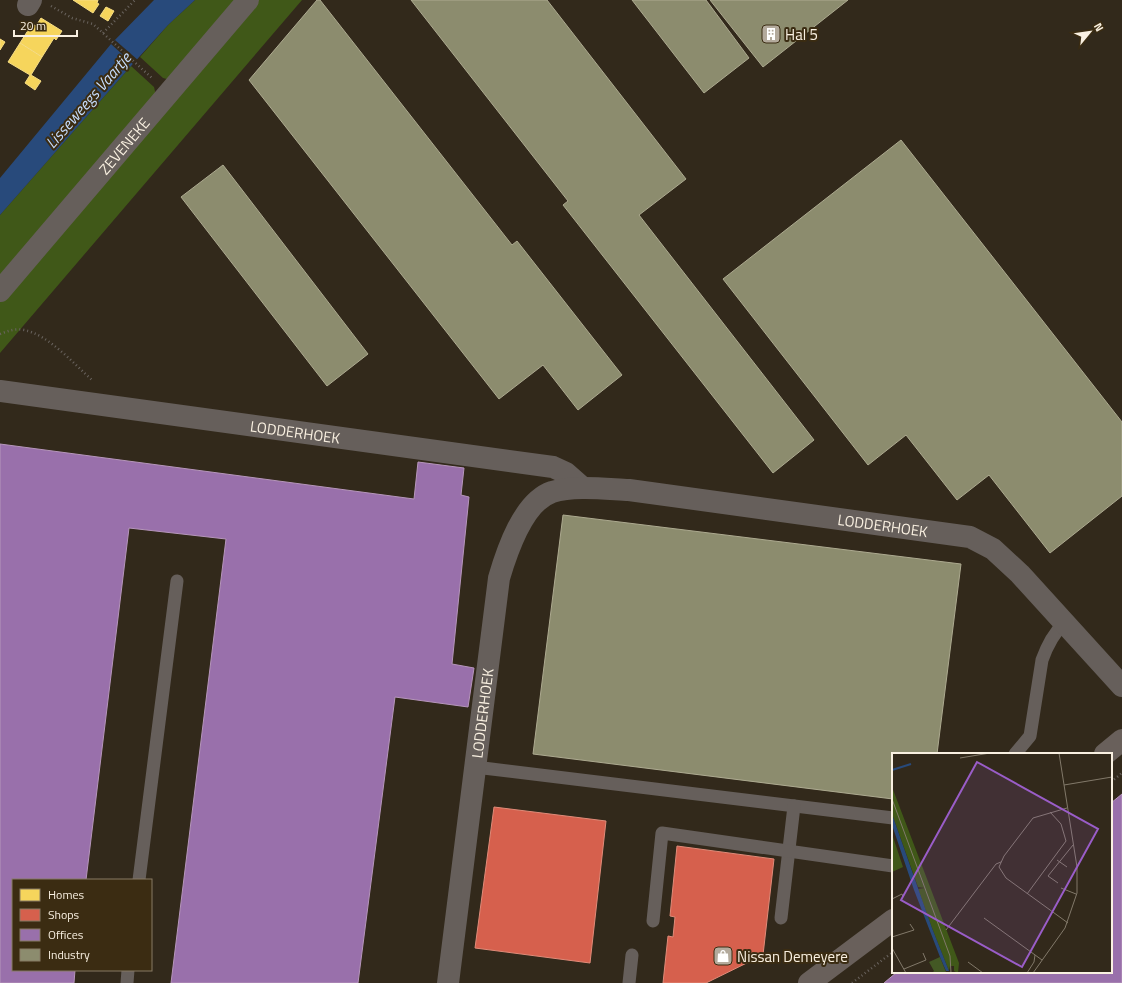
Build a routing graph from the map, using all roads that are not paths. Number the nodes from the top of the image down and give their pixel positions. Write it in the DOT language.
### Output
graph roads {
  1 [pos="248,0"];
  2 [pos="0,291"];
  3 [pos="0,391"];
  4 [pos="583,488"];
  5 [pos="177,581"];
  6 [pos="1064,623"];
  7 [pos="1122,686"];
  8 [pos="1122,740"];
  9 [pos="1016,753"];
  10 [pos="1106,753"];
  11 [pos="475,767"];
  12 [pos="794,806"];
  13 [pos="892,818"];
  14 [pos="789,851"];
  15 [pos="892,866"];
  16 [pos="140,879"];
  17 [pos="782,918"];
  18 [pos="653,921"];
  19 [pos="892,921"];
  20 [pos="632,954"];
  21 [pos="128,971"];
  22 [pos="127,983"];
  23 [pos="448,983"];
  24 [pos="630,983"];
  25 [pos="809,983"];
  1 -- 2 [label="street, ZEVENEKE"];
  3 -- 4 [label="street, LODDERHOEK"];
  4 -- 6 [label="street, LODDERHOEK"];
  4 -- 11 [label="street, LODDERHOEK"];
  5 -- 16 [label="lane"];
  6 -- 7 [label="street, LODDERHOEK"];
  6 -- 9 [label="lane"];
  8 -- 10 [label="main road"];
  11 -- 12 [label="lane"];
  11 -- 23 [label="street, LODDERHOEK"];
  12 -- 13 [label="lane"];
  12 -- 14 [label="lane"];
  14 -- 15 [label="lane"];
  14 -- 17 [label="lane"];
  14 -- 18 [label="lane"];
  19 -- 25 [label="main road"];
  20 -- 24 [label="lane"];
  21 -- 22 [label="lane"];
}
